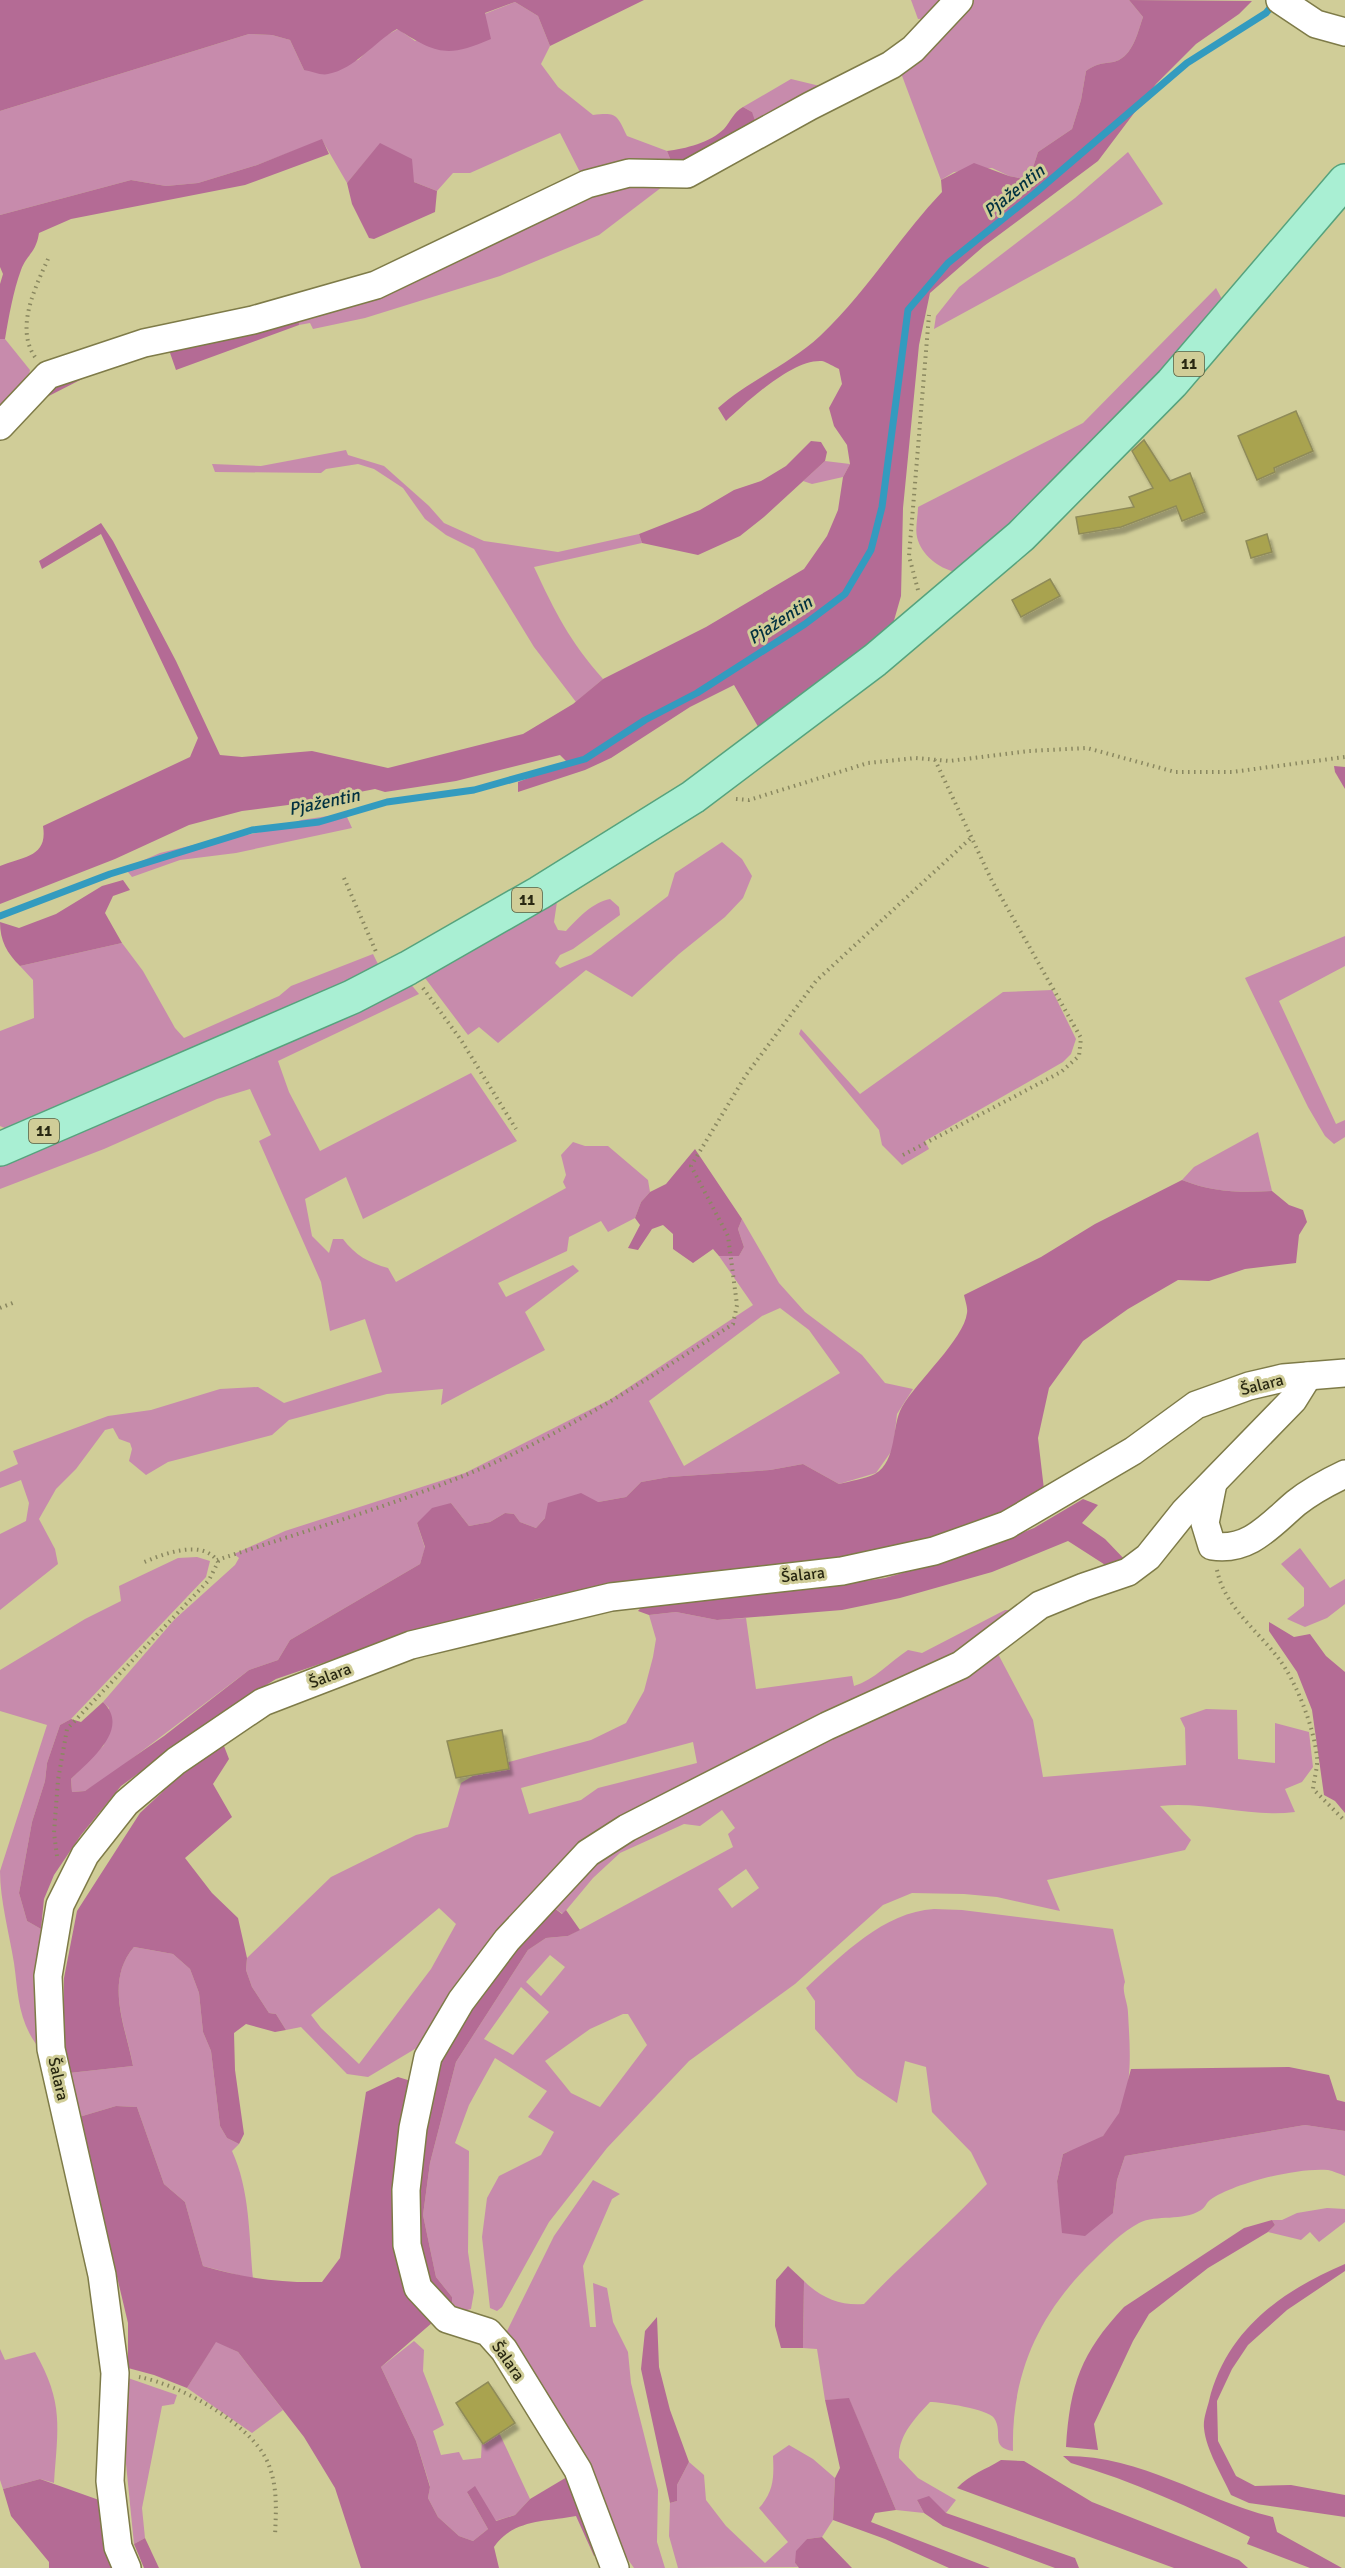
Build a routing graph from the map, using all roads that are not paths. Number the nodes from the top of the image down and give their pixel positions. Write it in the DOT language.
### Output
graph roads {
  1 [pos="959,0"];
  2 [pos="1283,2"];
  3 [pos="1345,32"];
  4 [pos="1345,181"];
  5 [pos="0,426"];
  6 [pos="0,1149"];
  7 [pos="1332,1371"];
  8 [pos="1345,1474"];
  9 [pos="1213,1483"];
  10 [pos="127,2568"];
  11 [pos="615,2568"];
  1 -- 5 [label="street"];
  2 -- 3 [label="street"];
  4 -- 6 [label="main road, 11"];
  7 -- 9 [label="street, Šalara"];
  7 -- 10 [label="street, Šalara"];
  8 -- 9 [label="street"];
  9 -- 11 [label="street, Šalara"];
}
